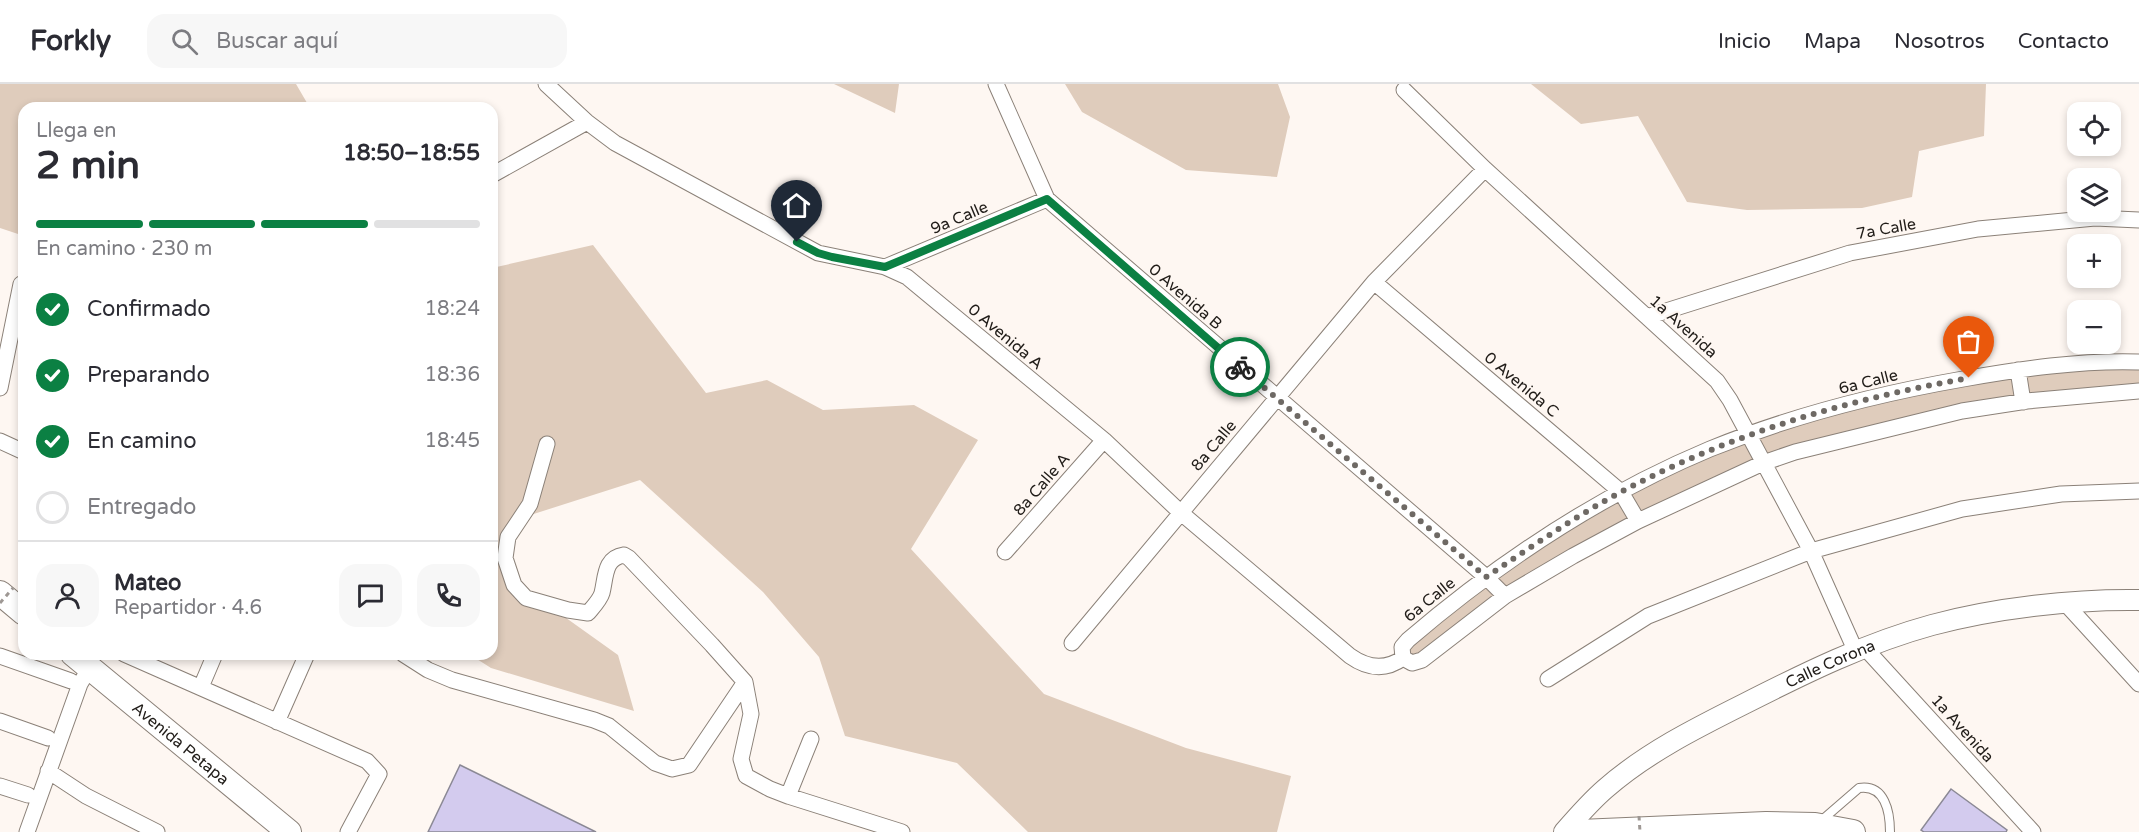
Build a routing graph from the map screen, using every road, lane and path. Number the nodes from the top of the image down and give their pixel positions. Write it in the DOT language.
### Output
graph roads {
  1 [pos="546,84"];
  2 [pos="996,84"];
  3 [pos="1404,90"];
  4 [pos="587,122"];
  5 [pos="1485,169"];
  6 [pos="498,172"];
  7 [pos="1047,199"];
  8 [pos="2139,220"];
  9 [pos="885,267"];
  10 [pos="1374,282"];
  11 [pos="18,299"];
  12 [pos="1647,317"];
  13 [pos="2139,362"];
  14 [pos="2018,370"];
  15 [pos="0,388"];
  16 [pos="2139,391"];
  17 [pos="1276,398"];
  18 [pos="2023,402"];
  19 [pos="1748,436"];
  20 [pos="1104,440"];
  21 [pos="0,441"];
  22 [pos="547,444"];
  23 [pos="18,449"];
  24 [pos="1763,463"];
  25 [pos="2139,491"];
  26 [pos="1621,492"];
  27 [pos="1180,512"];
  28 [pos="1638,521"];
  29 [pos="1811,551"];
  30 [pos="1005,552"];
  31 [pos="1486,577"];
  32 [pos="7,591"];
  33 [pos="1505,596"];
  34 [pos="2139,600"];
  35 [pos="0,603"];
  36 [pos="2065,603"];
  37 [pos="18,605"];
  38 [pos="1072,643"];
  39 [pos="1860,650"];
  40 [pos="0,656"];
  41 [pos="1403,658"];
  42 [pos="18,659"];
  43 [pos="26,660"];
  44 [pos="142,660"];
  45 [pos="212,660"];
  46 [pos="304,660"];
  47 [pos="412,660"];
  48 [pos="78,668"];
  49 [pos="1548,679"];
  50 [pos="745,682"];
  51 [pos="2139,684"];
  52 [pos="201,687"];
  53 [pos="0,721"];
  54 [pos="277,722"];
  55 [pos="48,738"];
  56 [pos="811,739"];
  57 [pos="48,771"];
  58 [pos="0,786"];
  59 [pos="28,795"];
  60 [pos="788,796"];
  61 [pos="1639,816"];
  62 [pos="1813,829"];
  63 [pos="27,832"];
  64 [pos="157,832"];
  65 [pos="289,832"];
  66 [pos="348,832"];
  67 [pos="902,832"];
  68 [pos="1564,832"];
  69 [pos="1580,832"];
  70 [pos="1640,832"];
  71 [pos="1853,832"];
  72 [pos="1890,832"];
  73 [pos="2033,832"];
  1 -- 4 [label="street, 0 Avenida A"];
  2 -- 7 [label="street, 0 Avenida B"];
  3 -- 5 [label="street, 1a Avenida"];
  4 -- 6 [label="street"];
  4 -- 9 [label="street, 0 Avenida A"];
  5 -- 10 [label="street, 8a Calle"];
  5 -- 12 [label="street, 1a Avenida"];
  7 -- 9 [label="street, 9a Calle"];
  7 -- 17 [label="street, 0 Avenida B"];
  8 -- 12 [label="street, 7a Calle"];
  9 -- 20 [label="street, 0 Avenida A"];
  10 -- 17 [label="street, 8a Calle"];
  10 -- 26 [label="street, 0 Avenida C"];
  11 -- 15 [label="street"];
  12 -- 19 [label="street, 1a Avenida"];
  13 -- 14 [label="street, 6a Calle"];
  14 -- 18 [label="street"];
  14 -- 19 [label="street, 6a Calle"];
  16 -- 18 [label="street"];
  17 -- 27 [label="street, 8a Calle"];
  17 -- 31 [label="street, 0 Avenida B"];
  18 -- 24 [label="street"];
  19 -- 24 [label="street, 1a Avenida"];
  19 -- 26 [label="street, 6a Calle"];
  20 -- 27 [label="street, 0 Avenida A"];
  20 -- 30 [label="street, 8a Calle A"];
  21 -- 23 [label="street"];
  22 -- 50 [label="street"];
  24 -- 28 [label="street"];
  24 -- 29 [label="street, 1a Avenida"];
  25 -- 29 [label="street"];
  26 -- 28 [label="street, 0 Avenida C"];
  26 -- 31 [label="street, 6a Calle"];
  27 -- 38 [label="street, 8a Calle"];
  27 -- 41 [label="street, 0 Avenida A"];
  28 -- 33 [label="street"];
  29 -- 39 [label="street, 1a Avenida"];
  29 -- 49 [label="street"];
  31 -- 33 [label="street, 0 Avenida B"];
  31 -- 41 [label="street, 6a Calle"];
  32 -- 35 [label="path, bridge"];
  32 -- 37 [label="main road"];
  33 -- 41 [label="street"];
  34 -- 36 [label="street, Calle Corona"];
  36 -- 39 [label="street, Calle Corona"];
  36 -- 51 [label="street"];
  39 -- 68 [label="street, Calle Corona"];
  39 -- 73 [label="street, 1a Avenida"];
  40 -- 42 [label="street"];
  43 -- 48 [label="street"];
  44 -- 52 [label="street"];
  45 -- 52 [label="street"];
  46 -- 54 [label="street"];
  47 -- 50 [label="street"];
  48 -- 57 [label="street"];
  48 -- 65 [label="main road, Avenida Petapa"];
  50 -- 60 [label="street"];
  52 -- 54 [label="street"];
  53 -- 55 [label="street"];
  54 -- 66 [label="street"];
  56 -- 60 [label="street"];
  57 -- 63 [label="street"];
  57 -- 64 [label="street"];
  58 -- 59 [label="street"];
  60 -- 67 [label="street"];
  61 -- 70 [label="path, bridge"];
  62 -- 69 [label="main road"];
  62 -- 71 [label="main road"];
  62 -- 72 [label="lane"];
}
